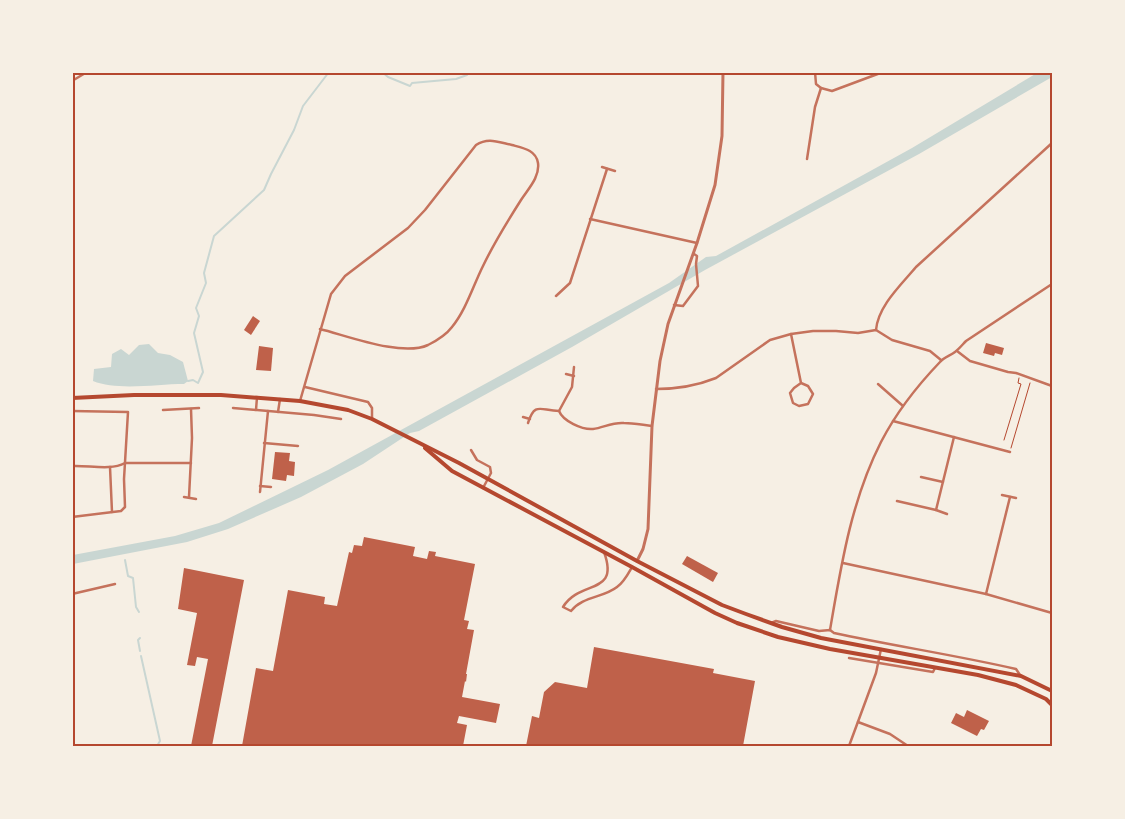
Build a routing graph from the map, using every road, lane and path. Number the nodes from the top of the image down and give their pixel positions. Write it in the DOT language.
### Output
graph roads {
  1 [pos="87,72"];
  2 [pos="723,72"];
  3 [pos="815,72"];
  4 [pos="883,72"];
  5 [pos="72,81"];
  6 [pos="821,88"];
  7 [pos="1052,144"];
  8 [pos="807,159"];
  9 [pos="602,167"];
  10 [pos="607,169"];
  11 [pos="615,171"];
  12 [pos="590,219"];
  13 [pos="698,243"];
  14 [pos="694,254"];
  15 [pos="1052,284"];
  16 [pos="556,296"];
  17 [pos="674,305"];
  18 [pos="320,329"];
  19 [pos="876,330"];
  20 [pos="791,334"];
  21 [pos="957,351"];
  22 [pos="941,360"];
  23 [pos="574,367"];
  24 [pos="566,374"];
  25 [pos="1021,374"];
  26 [pos="574,376"];
  27 [pos="1031,380"];
  28 [pos="801,383"];
  29 [pos="878,384"];
  30 [pos="1052,386"];
  31 [pos="305,387"];
  32 [pos="656,389"];
  33 [pos="257,397"];
  34 [pos="72,398"];
  35 [pos="280,399"];
  36 [pos="300,401"];
  37 [pos="903,406"];
  38 [pos="199,408"];
  39 [pos="234,408"];
  40 [pos="191,409"];
  41 [pos="162,410"];
  42 [pos="256,410"];
  43 [pos="268,411"];
  44 [pos="559,411"];
  45 [pos="72,412"];
  46 [pos="278,412"];
  47 [pos="523,417"];
  48 [pos="341,419"];
  49 [pos="372,419"];
  50 [pos="530,419"];
  51 [pos="893,421"];
  52 [pos="528,423"];
  53 [pos="652,426"];
  54 [pos="954,437"];
  55 [pos="1004,440"];
  56 [pos="264,443"];
  57 [pos="421,444"];
  58 [pos="298,446"];
  59 [pos="471,450"];
  60 [pos="1010,452"];
  61 [pos="125,463"];
  62 [pos="191,463"];
  63 [pos="72,466"];
  64 [pos="110,467"];
  65 [pos="921,477"];
  66 [pos="487,479"];
  67 [pos="943,482"];
  68 [pos="260,486"];
  69 [pos="271,487"];
  70 [pos="483,488"];
  71 [pos="260,492"];
  72 [pos="1002,495"];
  73 [pos="184,497"];
  74 [pos="189,497"];
  75 [pos="1010,497"];
  76 [pos="1016,498"];
  77 [pos="196,499"];
  78 [pos="897,501"];
  79 [pos="936,510"];
  80 [pos="112,512"];
  81 [pos="947,514"];
  82 [pos="72,517"];
  83 [pos="604,552"];
  84 [pos="637,561"];
  85 [pos="842,563"];
  86 [pos="632,567"];
  87 [pos="115,584"];
  88 [pos="72,594"];
  89 [pos="986,594"];
  90 [pos="1052,613"];
  91 [pos="771,623"];
  92 [pos="830,630"];
  93 [pos="881,649"];
  94 [pos="879,657"];
  95 [pos="850,658"];
  96 [pos="878,664"];
  97 [pos="936,667"];
  98 [pos="1021,676"];
  99 [pos="1052,691"];
  100 [pos="1052,705"];
  101 [pos="858,722"];
  102 [pos="849,746"];
  103 [pos="908,746"];
  1 -- 5 [label="street"];
  2 -- 13 [label="street"];
  3 -- 6 [label="street"];
  4 -- 6 [label="street"];
  6 -- 8 [label="street"];
  7 -- 19 [label="street"];
  9 -- 10 [label="street"];
  10 -- 11 [label="street"];
  10 -- 12 [label="street"];
  12 -- 13 [label="street"];
  12 -- 16 [label="street"];
  13 -- 14 [label="street"];
  14 -- 17 [label="street"];
  14 -- 17 [label="street"];
  15 -- 21 [label="street"];
  17 -- 32 [label="street"];
  18 -- 18 [label="street"];
  18 -- 31 [label="street"];
  19 -- 20 [label="street"];
  19 -- 22 [label="street"];
  20 -- 28 [label="street"];
  20 -- 32 [label="street"];
  21 -- 22 [label="street"];
  21 -- 25 [label="street"];
  22 -- 37 [label="street"];
  23 -- 26 [label="street"];
  24 -- 26 [label="street"];
  25 -- 27 [label="street"];
  25 -- 55 [label="path"];
  26 -- 44 [label="street"];
  27 -- 30 [label="street"];
  27 -- 60 [label="path"];
  28 -- 28 [label="street"];
  29 -- 37 [label="street"];
  31 -- 36 [label="street"];
  31 -- 49 [label="street"];
  32 -- 53 [label="street"];
  33 -- 34 [label="main road"];
  33 -- 35 [label="main road"];
  33 -- 42 [label="street"];
  35 -- 36 [label="main road"];
  35 -- 46 [label="street"];
  36 -- 49 [label="main road"];
  37 -- 51 [label="street"];
  38 -- 40 [label="street"];
  39 -- 42 [label="street"];
  40 -- 41 [label="street"];
  40 -- 62 [label="street"];
  42 -- 43 [label="street"];
  43 -- 46 [label="street"];
  43 -- 56 [label="street"];
  44 -- 50 [label="street"];
  44 -- 53 [label="street"];
  45 -- 61 [label="street"];
  46 -- 48 [label="street"];
  47 -- 50 [label="street"];
  49 -- 57 [label="main road"];
  50 -- 52 [label="street"];
  51 -- 54 [label="street"];
  51 -- 85 [label="street"];
  53 -- 84 [label="street"];
  54 -- 60 [label="street"];
  54 -- 67 [label="street"];
  56 -- 58 [label="street"];
  56 -- 68 [label="street"];
  57 -- 66 [label="main road"];
  57 -- 70 [label="main road"];
  59 -- 66 [label="street"];
  61 -- 62 [label="street"];
  61 -- 64 [label="street"];
  61 -- 80 [label="street"];
  62 -- 74 [label="street"];
  63 -- 64 [label="street"];
  64 -- 80 [label="street"];
  65 -- 67 [label="street"];
  66 -- 70 [label="street"];
  66 -- 84 [label="main road"];
  67 -- 79 [label="street"];
  68 -- 69 [label="street"];
  68 -- 71 [label="street"];
  70 -- 83 [label="main road"];
  72 -- 75 [label="street"];
  73 -- 74 [label="street"];
  74 -- 77 [label="street"];
  75 -- 76 [label="street"];
  75 -- 89 [label="street"];
  78 -- 79 [label="street"];
  79 -- 81 [label="street"];
  80 -- 82 [label="street"];
  83 -- 86 [label="main road"];
  83 -- 86 [label="street"];
  84 -- 86 [label="main road"];
  84 -- 91 [label="main road"];
  85 -- 89 [label="street"];
  85 -- 92 [label="street"];
  86 -- 94 [label="main road"];
  87 -- 88 [label="street"];
  89 -- 90 [label="street"];
  91 -- 92 [label="street"];
  91 -- 93 [label="main road"];
  92 -- 98 [label="street"];
  93 -- 94 [label="street"];
  93 -- 98 [label="main road"];
  94 -- 96 [label="street"];
  94 -- 97 [label="main road"];
  95 -- 96 [label="street"];
  96 -- 97 [label="street"];
  96 -- 101 [label="street"];
  97 -- 100 [label="main road"];
  98 -- 99 [label="main road"];
  101 -- 102 [label="street"];
  101 -- 103 [label="street"];
}
